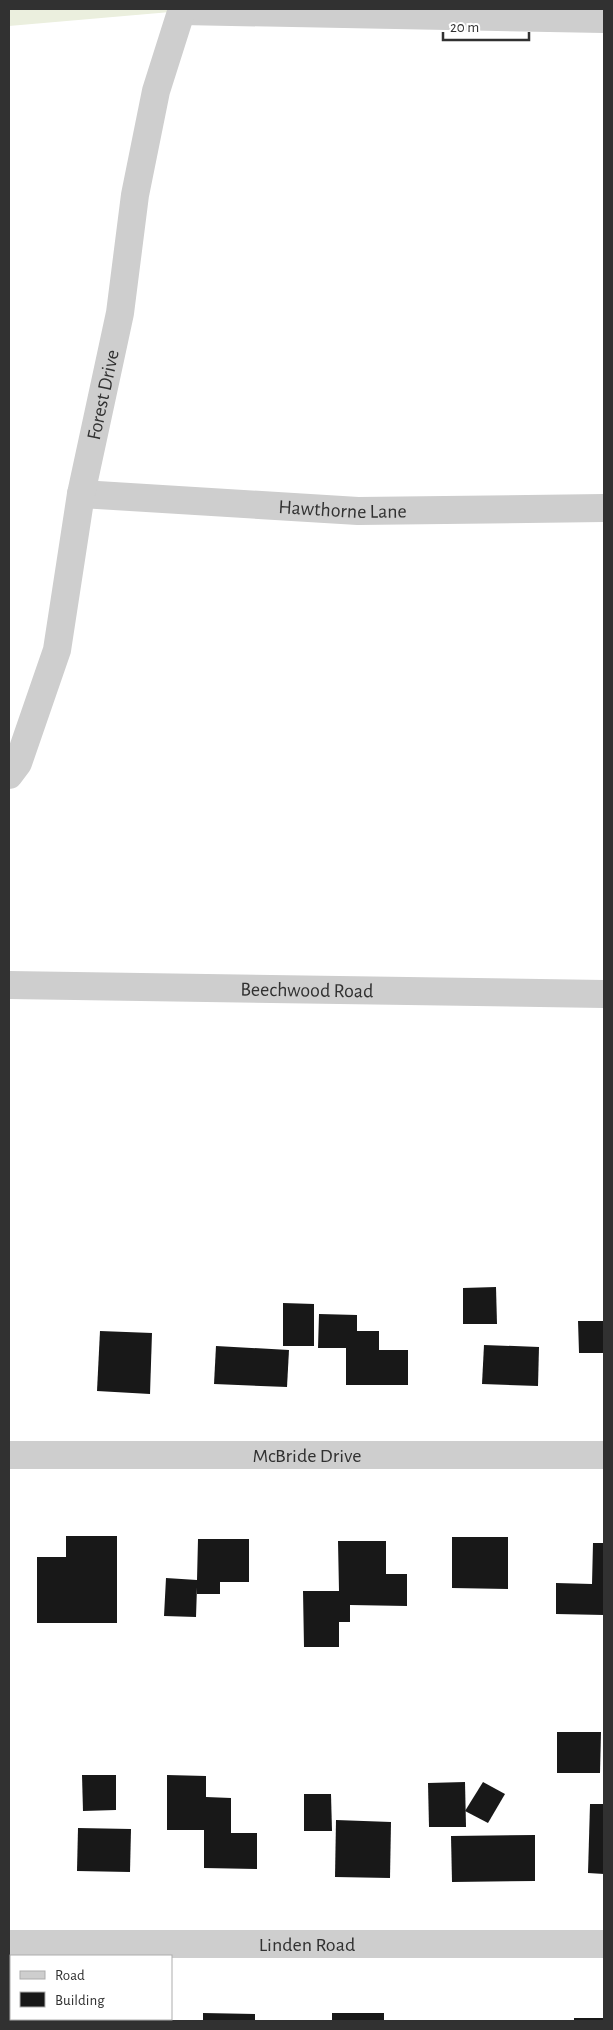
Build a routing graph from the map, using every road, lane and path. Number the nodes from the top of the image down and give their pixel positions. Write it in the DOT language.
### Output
graph roads {
  1 [pos="182,10"];
  2 [pos="604,19"];
  3 [pos="81,494"];
  4 [pos="604,508"];
  5 [pos="9,775"];
  6 [pos="9,985"];
  7 [pos="604,994"];
  8 [pos="9,1455"];
  9 [pos="604,1455"];
  10 [pos="9,1944"];
  11 [pos="604,1944"];
  1 -- 2 [label="street"];
  1 -- 3 [label="street, Forest Drive"];
  3 -- 4 [label="street, Hawthorne Lane"];
  3 -- 5 [label="street, Forest Drive"];
  6 -- 7 [label="street, Beechwood Road"];
  8 -- 9 [label="street, McBride Drive"];
  10 -- 11 [label="street, Linden Road"];
}
